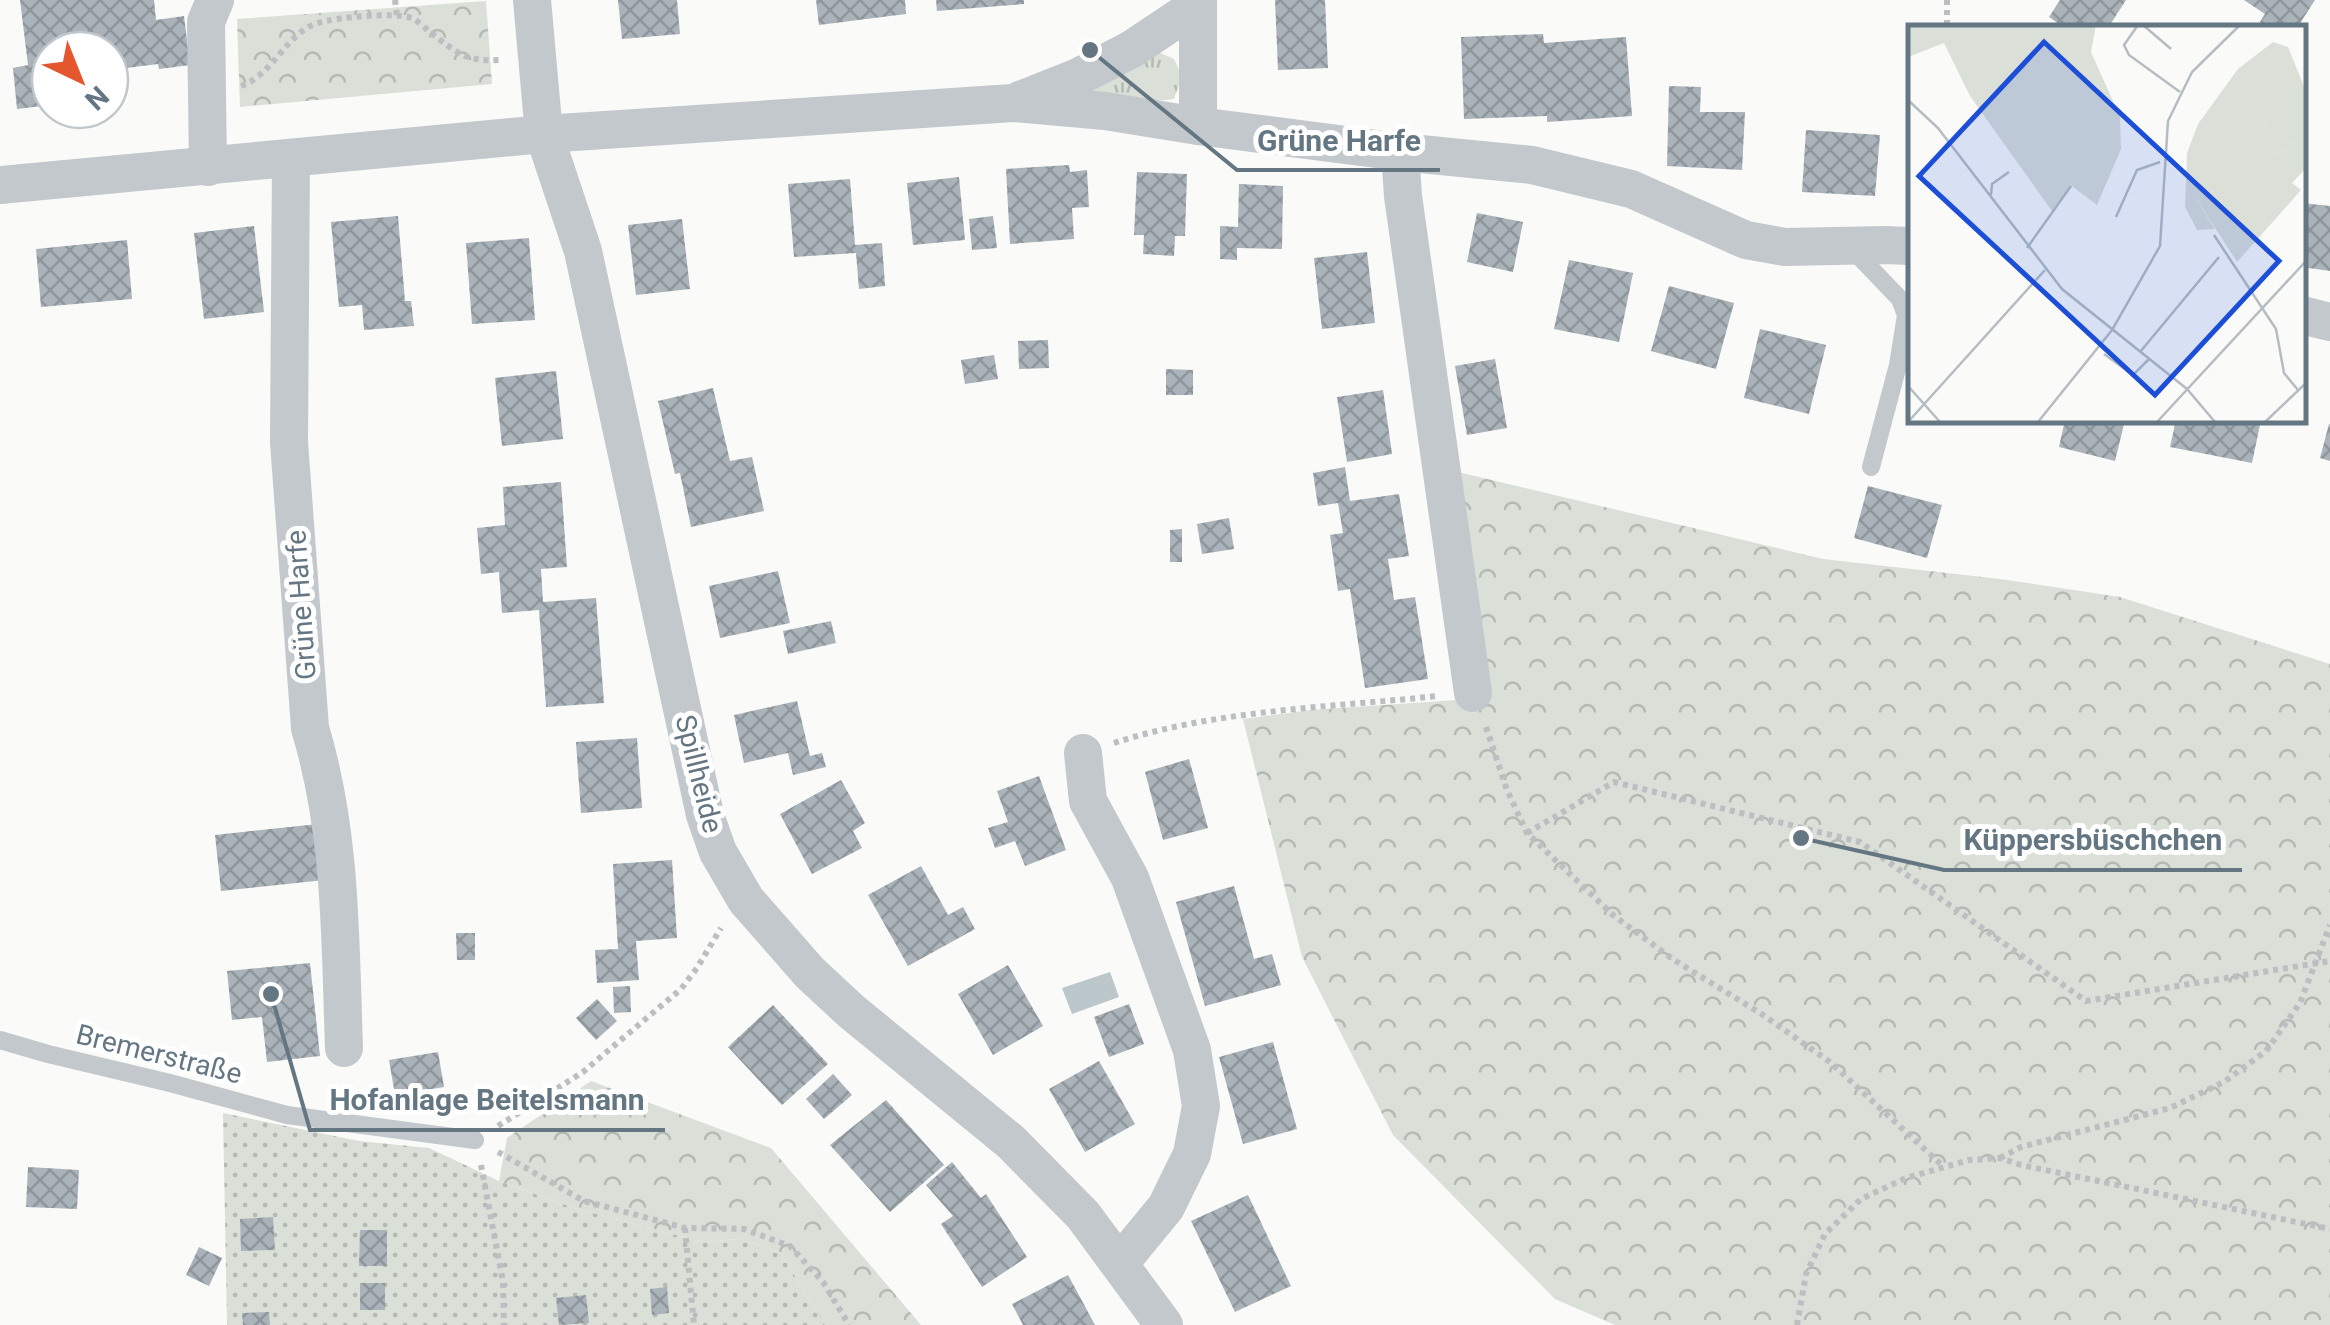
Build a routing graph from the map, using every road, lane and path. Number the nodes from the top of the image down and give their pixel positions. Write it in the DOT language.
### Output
graph roads {
  1 [pos="215,0"];
  2 [pos="395,0"];
  3 [pos="532,0"];
  4 [pos="1946,0"];
  5 [pos="1198,2"];
  6 [pos="397,17"];
  7 [pos="1947,25"];
  8 [pos="496,60"];
  9 [pos="244,85"];
  10 [pos="1013,103"];
  11 [pos="1198,126"];
  12 [pos="544,134"];
  13 [pos="1400,152"];
  14 [pos="291,159"];
  15 [pos="208,167"];
  16 [pos="0,185"];
  17 [pos="1881,246"];
  18 [pos="2305,316"];
  19 [pos="2330,322"];
  20 [pos="1871,466"];
  21 [pos="1473,692"];
  22 [pos="1083,753"];
  23 [pos="1527,833"];
  24 [pos="746,900"];
  25 [pos="2330,925"];
  26 [pos="2330,961"];
  27 [pos="2315,963"];
  28 [pos="0,1040"];
  29 [pos="344,1048"];
  30 [pos="476,1140"];
  31 [pos="2000,1158"];
  32 [pos="1943,1166"];
  33 [pos="684,1228"];
  34 [pos="2330,1229"];
  35 [pos="1120,1262"];
  36 [pos="504,1325"];
  37 [pos="694,1325"];
  38 [pos="848,1325"];
  39 [pos="1164,1325"];
  40 [pos="1797,1325"];
  1 -- 15 [label="street"];
  2 -- 6 [label="path"];
  3 -- 12 [label="street, Spillheide"];
  4 -- 7 [label="path"];
  5 -- 10 [label="street"];
  5 -- 11 [label="street"];
  6 -- 8 [label="path"];
  6 -- 9 [label="path"];
  10 -- 11 [label="street"];
  10 -- 12 [label="street"];
  11 -- 13 [label="street"];
  12 -- 14 [label="street"];
  12 -- 24 [label="street, Spillheide"];
  13 -- 17 [label="street"];
  13 -- 21 [label="street"];
  14 -- 15 [label="street"];
  14 -- 29 [label="street, Grüne Harfe"];
  15 -- 16 [label="street"];
  17 -- 20 [label="lane"];
  18 -- 19 [label="street"];
  21 -- 22 [label="path"];
  21 -- 23 [label="path"];
  22 -- 35 [label="street"];
  23 -- 27 [label="path"];
  23 -- 32 [label="path"];
  24 -- 30 [label="path"];
  24 -- 35 [label="street, Spillheide"];
  25 -- 27 [label="path"];
  26 -- 27 [label="path"];
  27 -- 31 [label="path"];
  28 -- 30 [label="lane, Bremerstraße"];
  30 -- 33 [label="path"];
  30 -- 36 [label="path"];
  31 -- 32 [label="path"];
  31 -- 34 [label="path"];
  32 -- 40 [label="path"];
  33 -- 37 [label="path"];
  33 -- 38 [label="path"];
  35 -- 39 [label="street, Spillheide"];
}
